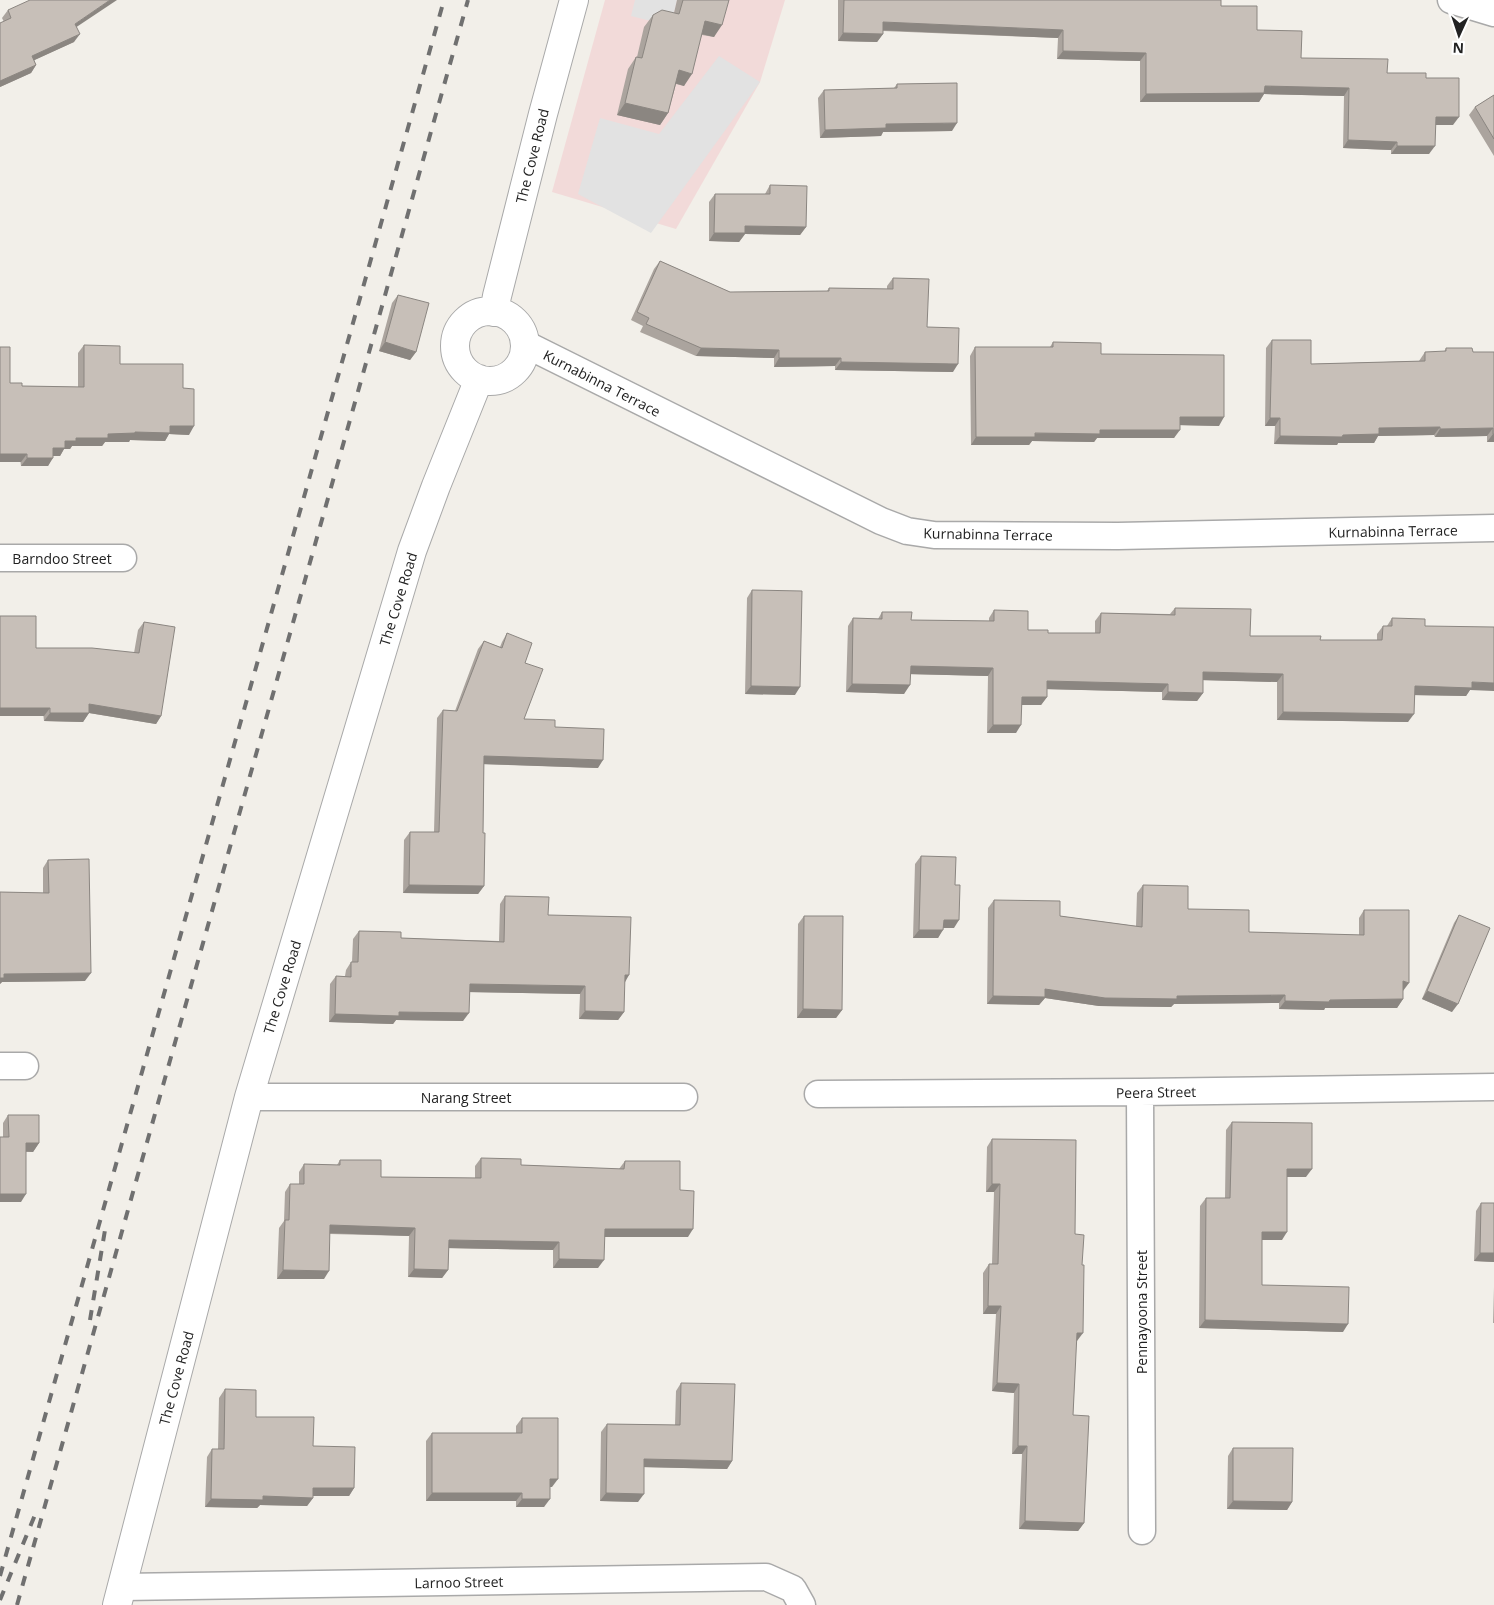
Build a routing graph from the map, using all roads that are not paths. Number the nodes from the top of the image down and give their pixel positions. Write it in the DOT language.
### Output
graph roads {
  1 [pos="574,0"];
  2 [pos="1451,0"];
  3 [pos="1494,13"];
  4 [pos="494,312"];
  5 [pos="525,344"];
  6 [pos="479,379"];
  7 [pos="1494,528"];
  8 [pos="0,558"];
  9 [pos="123,558"];
  10 [pos="1494,1087"];
  11 [pos="1140,1092"];
  12 [pos="818,1094"];
  13 [pos="249,1096"];
  14 [pos="684,1097"];
  15 [pos="1142,1531"];
  16 [pos="119,1596"];
  17 [pos="798,1597"];
  1 -- 4 [label="street, The Cove Road"];
  2 -- 3 [label="street"];
  4 -- 5 [label="street"];
  4 -- 6 [label="street"];
  5 -- 6 [label="street"];
  5 -- 7 [label="street, Kurnabinna Terrace"];
  6 -- 13 [label="street, The Cove Road"];
  8 -- 9 [label="street, Barndoo Street"];
  10 -- 11 [label="street, Peera Street"];
  11 -- 12 [label="street, Peera Street"];
  11 -- 15 [label="street, Pennayoona Street"];
  13 -- 14 [label="street, Narang Street"];
  13 -- 16 [label="street, The Cove Road"];
  16 -- 17 [label="street, Larnoo Street"];
}
